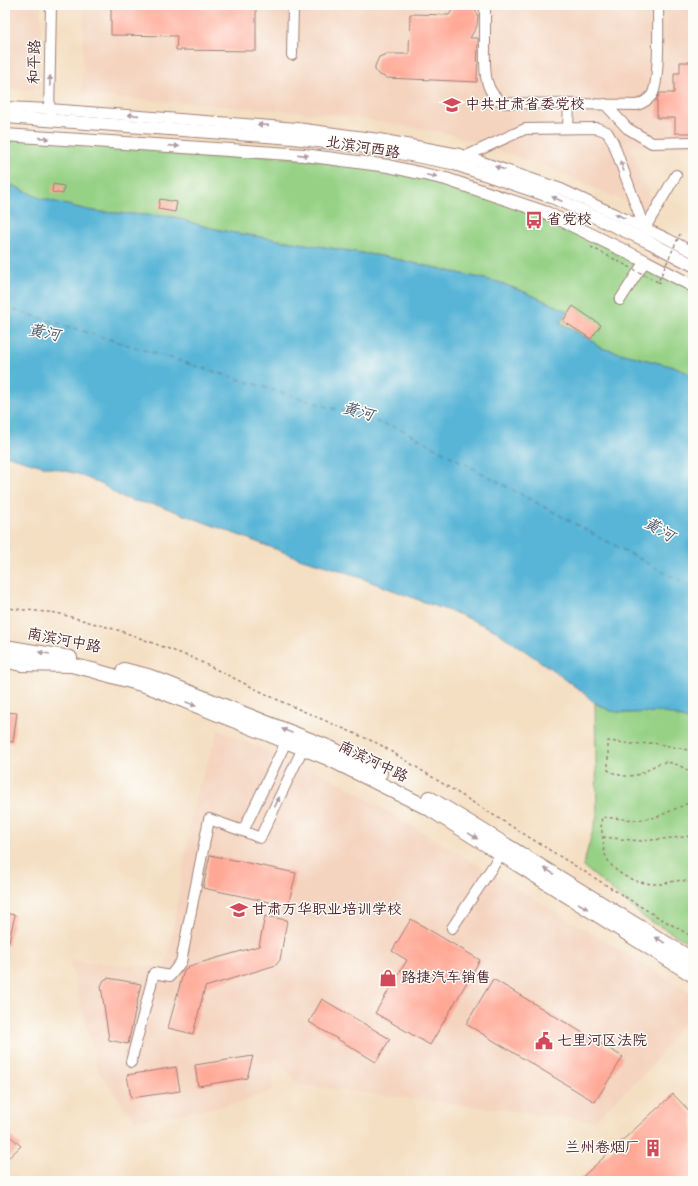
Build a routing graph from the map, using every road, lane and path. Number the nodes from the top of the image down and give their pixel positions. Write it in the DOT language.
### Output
graph roads {
  1 [pos="51,5"];
  2 [pos="293,5"];
  3 [pos="486,5"];
  4 [pos="658,5"];
  5 [pos="292,55"];
  6 [pos="569,104"];
  7 [pos="605,104"];
  8 [pos="5,107"];
  9 [pos="49,114"];
  10 [pos="5,117"];
  11 [pos="568,128"];
  12 [pos="5,135"];
  13 [pos="693,142"];
  14 [pos="465,156"];
  15 [pos="452,163"];
  16 [pos="676,175"];
  17 [pos="645,228"];
  18 [pos="680,234"];
  19 [pos="649,242"];
  20 [pos="591,246"];
  21 [pos="693,252"];
  22 [pos="646,261"];
  23 [pos="693,265"];
  24 [pos="693,286"];
  25 [pos="620,300"];
  26 [pos="5,647"];
  27 [pos="5,660"];
  28 [pos="286,742"];
  29 [pos="303,748"];
  30 [pos="693,751"];
  31 [pos="693,775"];
  32 [pos="693,801"];
  33 [pos="243,831"];
  34 [pos="693,836"];
  35 [pos="603,837"];
  36 [pos="501,854"];
  37 [pos="693,884"];
  38 [pos="452,928"];
  39 [pos="693,960"];
  40 [pos="693,975"];
  41 [pos="131,1062"];
  9 -- 1 [label="street, 和平路, one-way"];
  2 -- 5 [label="street"];
  3 -- 6 [label="street"];
  4 -- 7 [label="street"];
  6 -- 7 [label="street"];
  6 -- 11 [label="street"];
  7 -- 13 [label="street"];
  8 -- 9 [label="street"];
  9 -- 10 [label="main road, 北滨河西路"];
  14 -- 9 [label="street, one-way"];
  9 -- 15 [label="main road, 北滨河西路"];
  11 -- 14 [label="street"];
  17 -- 11 [label="street, one-way"];
  12 -- 22 [label="main road, 北滨河西路, one-way"];
  14 -- 15 [label="street"];
  17 -- 14 [label="street, one-way"];
  19 -- 15 [label="main road, 北滨河西路, one-way"];
  16 -- 17 [label="street"];
  17 -- 19 [label="street"];
  17 -- 21 [label="street"];
  18 -- 20 [label="path, bridge"];
  19 -- 23 [label="main road, 北滨河西路"];
  22 -- 24 [label="main road, 北滨河西路"];
  22 -- 25 [label="street"];
  39 -- 26 [label="highway, 南滨河中路, one-way"];
  27 -- 28 [label="highway, 南滨河中路, one-way"];
  28 -- 29 [label="highway, 南滨河中路"];
  28 -- 33 [label="street"];
  33 -- 29 [label="street, one-way"];
  29 -- 36 [label="highway, 南滨河中路, one-way"];
  30 -- 31 [label="path"];
  32 -- 35 [label="path"];
  33 -- 41 [label="street"];
  34 -- 35 [label="path"];
  35 -- 37 [label="path"];
  36 -- 38 [label="street"];
  36 -- 40 [label="highway, 南滨河中路, one-way"];
}
